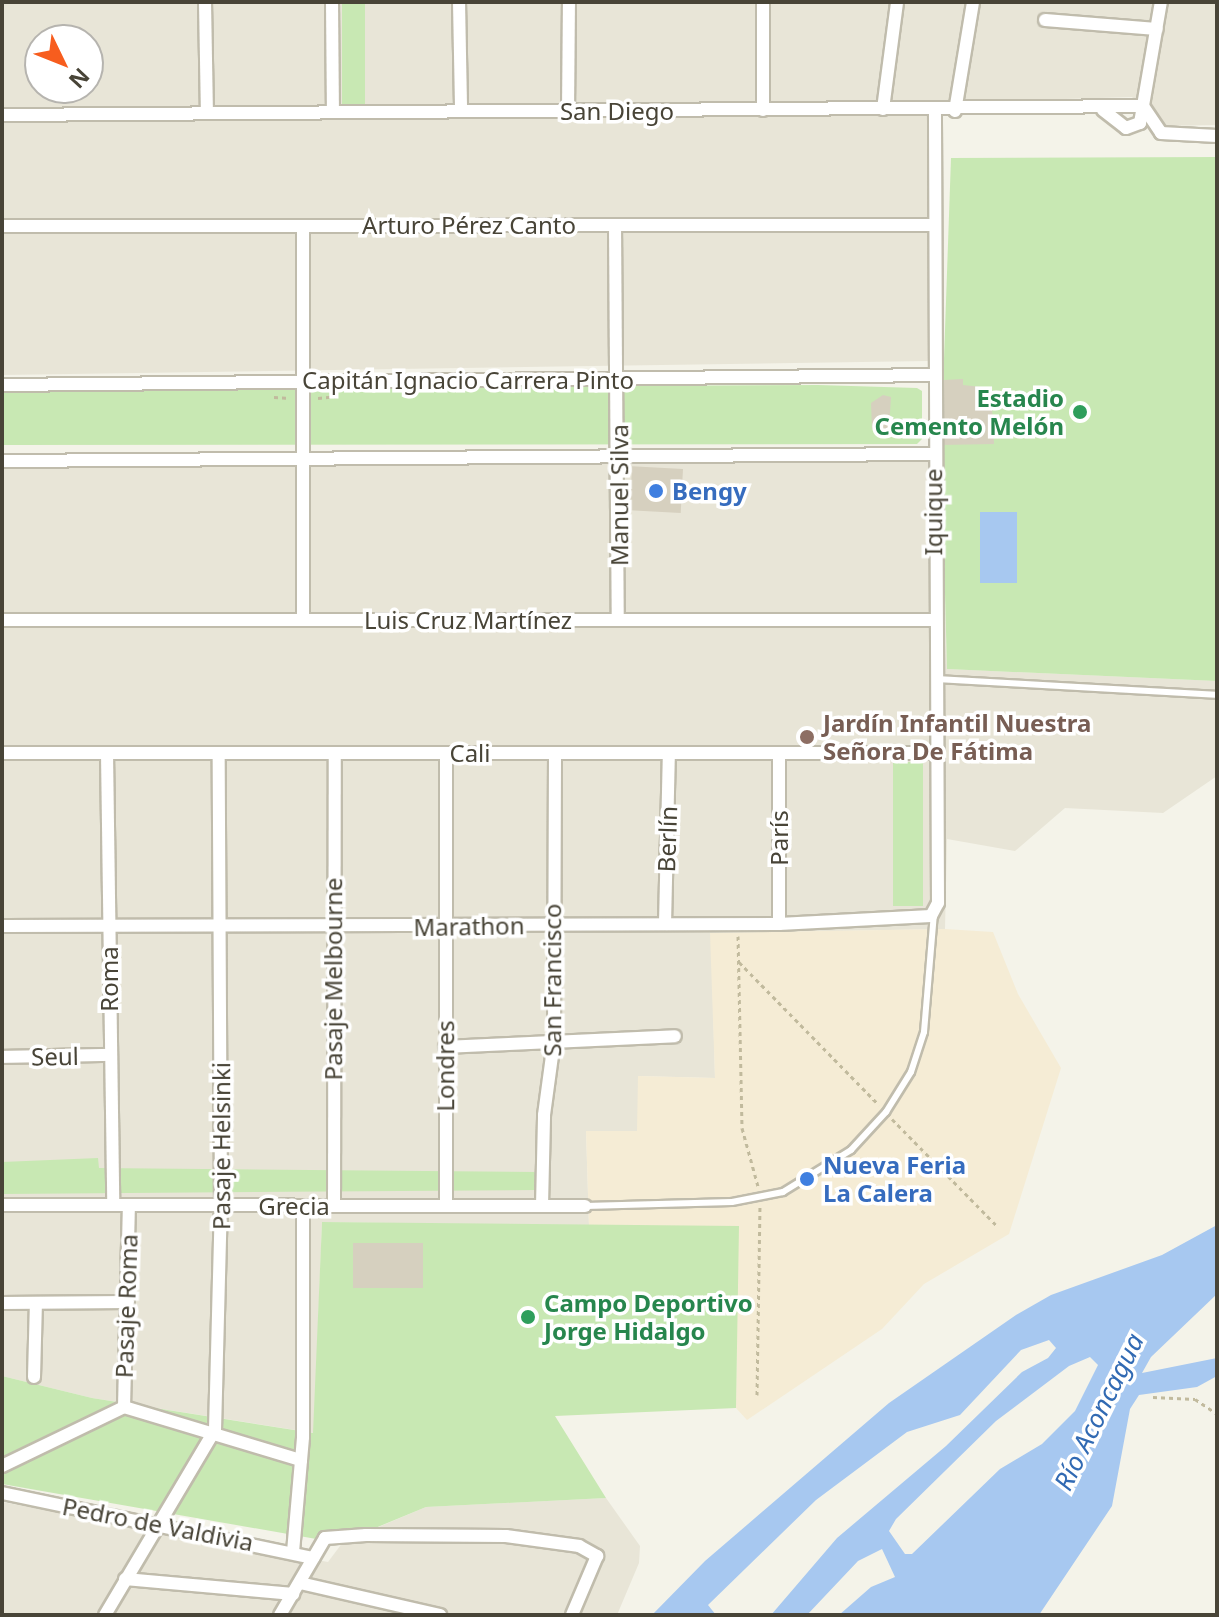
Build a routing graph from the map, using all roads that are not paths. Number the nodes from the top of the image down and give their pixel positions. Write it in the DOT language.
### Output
graph roads {
  1 [pos="205,2"];
  2 [pos="332,2"];
  3 [pos="459,2"];
  4 [pos="569,2"];
  5 [pos="763,2"];
  6 [pos="897,2"];
  7 [pos="973,2"];
  8 [pos="1161,2"];
  9 [pos="1045,20"];
  10 [pos="1157,29"];
  11 [pos="1143,106"];
  12 [pos="883,109"];
  13 [pos="333,110"];
  14 [pos="763,110"];
  15 [pos="935,110"];
  16 [pos="1103,110"];
  17 [pos="461,111"];
  18 [pos="955,111"];
  19 [pos="568,112"];
  20 [pos="207,113"];
  21 [pos="2,115"];
  22 [pos="1217,136"];
  23 [pos="615,225"];
  24 [pos="935,225"];
  25 [pos="2,226"];
  26 [pos="303,226"];
  27 [pos="934,375"];
  28 [pos="617,379"];
  29 [pos="302,380"];
  30 [pos="2,385"];
  31 [pos="933,454"];
  32 [pos="303,460"];
  33 [pos="620,460"];
  34 [pos="2,461"];
  35 [pos="2,620"];
  36 [pos="303,620"];
  37 [pos="618,620"];
  38 [pos="934,620"];
  39 [pos="935,679"];
  40 [pos="1217,695"];
  41 [pos="2,753"];
  42 [pos="107,753"];
  43 [pos="219,753"];
  44 [pos="335,753"];
  45 [pos="446,753"];
  46 [pos="555,753"];
  47 [pos="669,753"];
  48 [pos="779,753"];
  49 [pos="937,753"];
  50 [pos="934,913"];
  51 [pos="552,924"];
  52 [pos="665,924"];
  53 [pos="779,924"];
  54 [pos="222,925"];
  55 [pos="2,926"];
  56 [pos="109,926"];
  57 [pos="332,926"];
  58 [pos="445,927"];
  59 [pos="675,1036"];
  60 [pos="554,1041"];
  61 [pos="445,1047"];
  62 [pos="109,1055"];
  63 [pos="2,1057"];
  64 [pos="2,1205"];
  65 [pos="113,1205"];
  66 [pos="129,1205"];
  67 [pos="221,1205"];
  68 [pos="303,1206"];
  69 [pos="334,1206"];
  70 [pos="446,1206"];
  71 [pos="542,1206"];
  72 [pos="585,1206"];
  73 [pos="128,1302"];
  74 [pos="2,1303"];
  75 [pos="36,1303"];
  76 [pos="34,1377"];
  77 [pos="124,1407"];
  78 [pos="215,1430"];
  79 [pos="301,1460"];
  80 [pos="2,1466"];
  81 [pos="2,1493"];
  82 [pos="157,1523"];
  83 [pos="293,1552"];
  84 [pos="313,1558"];
  85 [pos="125,1579"];
  86 [pos="297,1588"];
  87 [pos="105,1615"];
  88 [pos="280,1615"];
  89 [pos="440,1615"];
  90 [pos="572,1615"];
  1 -- 20 [label="street"];
  2 -- 13 [label="street"];
  3 -- 17 [label="street"];
  4 -- 19 [label="street"];
  5 -- 14 [label="street"];
  6 -- 12 [label="street"];
  7 -- 18 [label="street"];
  8 -- 10 [label="street"];
  9 -- 10 [label="street"];
  10 -- 11 [label="street"];
  11 -- 16 [label="street, San Diego"];
  11 -- 16 [label="street"];
  11 -- 22 [label="street"];
  12 -- 14 [label="street, San Diego"];
  12 -- 15 [label="street, San Diego"];
  13 -- 17 [label="street, San Diego"];
  13 -- 20 [label="street, San Diego"];
  14 -- 19 [label="street, San Diego"];
  15 -- 18 [label="street, San Diego"];
  15 -- 24 [label="street, Iquique"];
  16 -- 18 [label="street, San Diego"];
  17 -- 19 [label="street, San Diego"];
  20 -- 21 [label="street, San Diego"];
  23 -- 24 [label="street, Arturo Pérez Canto"];
  23 -- 26 [label="street, Arturo Pérez Canto"];
  23 -- 28 [label="street, Manuel Silva"];
  24 -- 27 [label="street, Iquique"];
  25 -- 26 [label="street, Arturo Pérez Canto"];
  26 -- 29 [label="street"];
  27 -- 28 [label="street, Capitán Ignacio Carrera Pinto"];
  27 -- 31 [label="street, Iquique"];
  28 -- 29 [label="street, Capitán Ignacio Carrera Pinto"];
  28 -- 33 [label="street, Manuel Silva"];
  29 -- 30 [label="street, Capitán Ignacio Carrera Pinto"];
  29 -- 32 [label="street"];
  31 -- 33 [label="street"];
  31 -- 38 [label="street, Iquique"];
  32 -- 33 [label="street"];
  32 -- 34 [label="street"];
  32 -- 36 [label="street"];
  33 -- 37 [label="street, Manuel Silva"];
  35 -- 36 [label="street, Luis Cruz Martínez"];
  36 -- 37 [label="street, Luis Cruz Martínez"];
  37 -- 38 [label="street, Luis Cruz Martínez"];
  38 -- 39 [label="street, Iquique"];
  39 -- 40 [label="lane"];
  39 -- 49 [label="street, Iquique"];
  41 -- 42 [label="street, Cali"];
  42 -- 43 [label="street, Cali"];
  42 -- 56 [label="street, Roma"];
  43 -- 44 [label="street, Cali"];
  43 -- 54 [label="street, Pasaje Helsinki"];
  44 -- 45 [label="street, Cali"];
  44 -- 57 [label="street, Pasaje Melbourne"];
  45 -- 46 [label="street, Cali"];
  45 -- 58 [label="street, Londres"];
  46 -- 47 [label="street, Cali"];
  46 -- 51 [label="street, San Francisco"];
  47 -- 48 [label="street, Cali"];
  47 -- 52 [label="street, Berlín"];
  48 -- 49 [label="street, Cali"];
  48 -- 53 [label="street, París"];
  49 -- 50 [label="street, Iquique"];
  50 -- 53 [label="street, Marathon"];
  50 -- 72 [label="lane"];
  51 -- 52 [label="street, Marathon"];
  51 -- 58 [label="street, Marathon"];
  51 -- 60 [label="street, San Francisco"];
  52 -- 53 [label="street, Marathon"];
  54 -- 56 [label="street, Marathon"];
  54 -- 57 [label="street, Marathon"];
  54 -- 67 [label="street, Pasaje Helsinki"];
  55 -- 56 [label="street, Marathon"];
  56 -- 62 [label="street, Roma"];
  57 -- 58 [label="street, Marathon"];
  57 -- 69 [label="street, Pasaje Melbourne"];
  58 -- 61 [label="street, Londres"];
  59 -- 60 [label="street"];
  60 -- 61 [label="street"];
  60 -- 71 [label="street, San Francisco"];
  61 -- 70 [label="street, Londres"];
  62 -- 63 [label="street, Seul"];
  62 -- 65 [label="street, Roma"];
  64 -- 65 [label="street, Grecia"];
  65 -- 66 [label="street, Grecia"];
  66 -- 67 [label="street, Grecia"];
  66 -- 73 [label="street, Pasaje Roma"];
  67 -- 68 [label="street, Grecia"];
  67 -- 78 [label="street, Pasaje Helsinki"];
  68 -- 69 [label="street, Grecia"];
  68 -- 79 [label="street"];
  69 -- 70 [label="street, Grecia"];
  70 -- 71 [label="street, Grecia"];
  71 -- 72 [label="street, Grecia"];
  73 -- 75 [label="street"];
  73 -- 77 [label="street, Pasaje Roma"];
  74 -- 75 [label="street"];
  75 -- 76 [label="street"];
  77 -- 78 [label="street"];
  77 -- 80 [label="street"];
  78 -- 79 [label="street"];
  78 -- 82 [label="street"];
  79 -- 83 [label="street"];
  81 -- 82 [label="street, Pedro de Valdivia"];
  82 -- 83 [label="street, Pedro de Valdivia"];
  82 -- 85 [label="street"];
  83 -- 84 [label="street, Pedro de Valdivia"];
  84 -- 86 [label="street"];
  84 -- 90 [label="street"];
  85 -- 86 [label="street"];
  85 -- 87 [label="street"];
  86 -- 88 [label="street"];
  86 -- 89 [label="street"];
}
